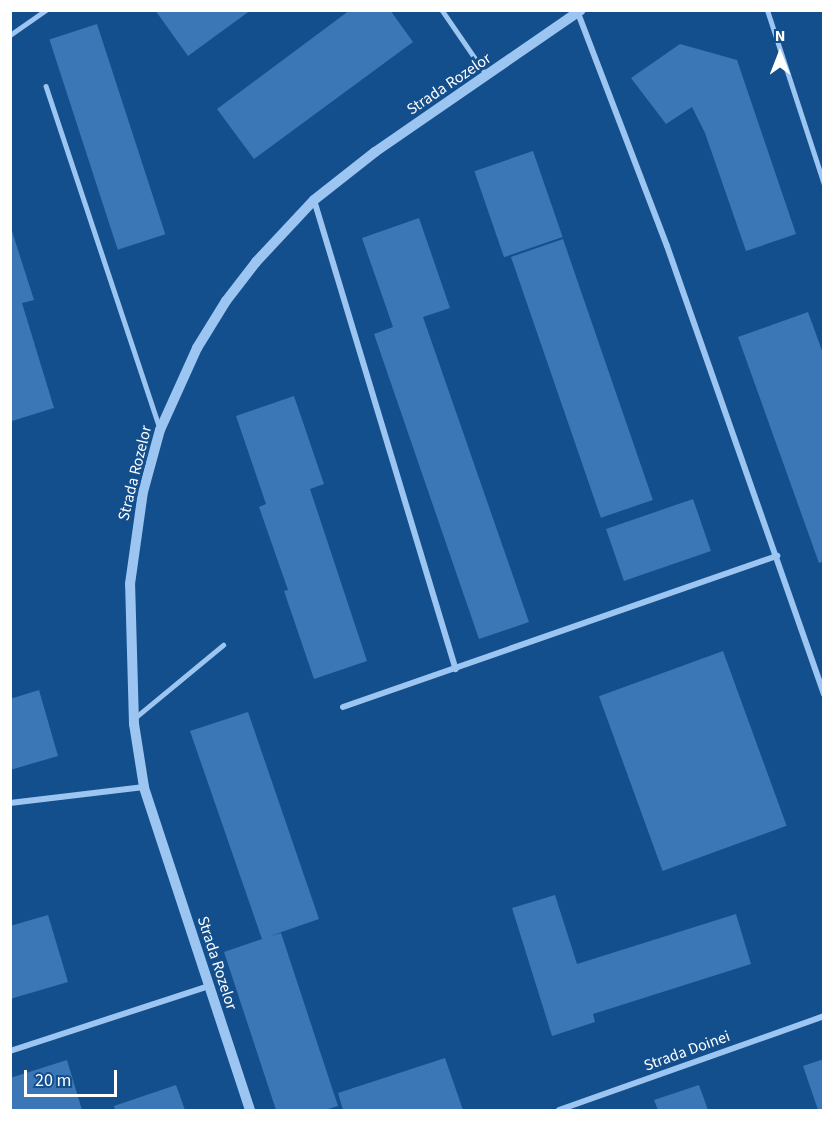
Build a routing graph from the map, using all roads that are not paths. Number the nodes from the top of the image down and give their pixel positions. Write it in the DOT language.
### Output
graph roads {
  1 [pos="46,10"];
  2 [pos="442,10"];
  3 [pos="767,10"];
  4 [pos="579,12"];
  5 [pos="10,35"];
  6 [pos="487,77"];
  7 [pos="46,86"];
  8 [pos="824,184"];
  9 [pos="314,200"];
  10 [pos="160,430"];
  11 [pos="777,556"];
  12 [pos="223,645"];
  13 [pos="456,669"];
  14 [pos="824,694"];
  15 [pos="343,707"];
  16 [pos="134,718"];
  17 [pos="144,787"];
  18 [pos="10,803"];
  19 [pos="209,986"];
  20 [pos="824,1016"];
  21 [pos="10,1050"];
  22 [pos="250,1110"];
  23 [pos="559,1110"];
  1 -- 5 [label="lane"];
  2 -- 6 [label="lane"];
  3 -- 8 [label="street"];
  4 -- 6 [label="street, Strada Rozelor"];
  4 -- 11 [label="street"];
  6 -- 9 [label="street, Strada Rozelor"];
  7 -- 10 [label="lane"];
  9 -- 10 [label="street, Strada Rozelor"];
  9 -- 13 [label="street"];
  10 -- 16 [label="street, Strada Rozelor"];
  11 -- 13 [label="street"];
  11 -- 14 [label="street"];
  12 -- 16 [label="lane"];
  13 -- 15 [label="street"];
  16 -- 17 [label="street, Strada Rozelor"];
  17 -- 18 [label="street"];
  17 -- 19 [label="street, Strada Rozelor"];
  19 -- 21 [label="street"];
  19 -- 22 [label="street, Strada Rozelor"];
  20 -- 23 [label="street, Strada Doinei"];
}
